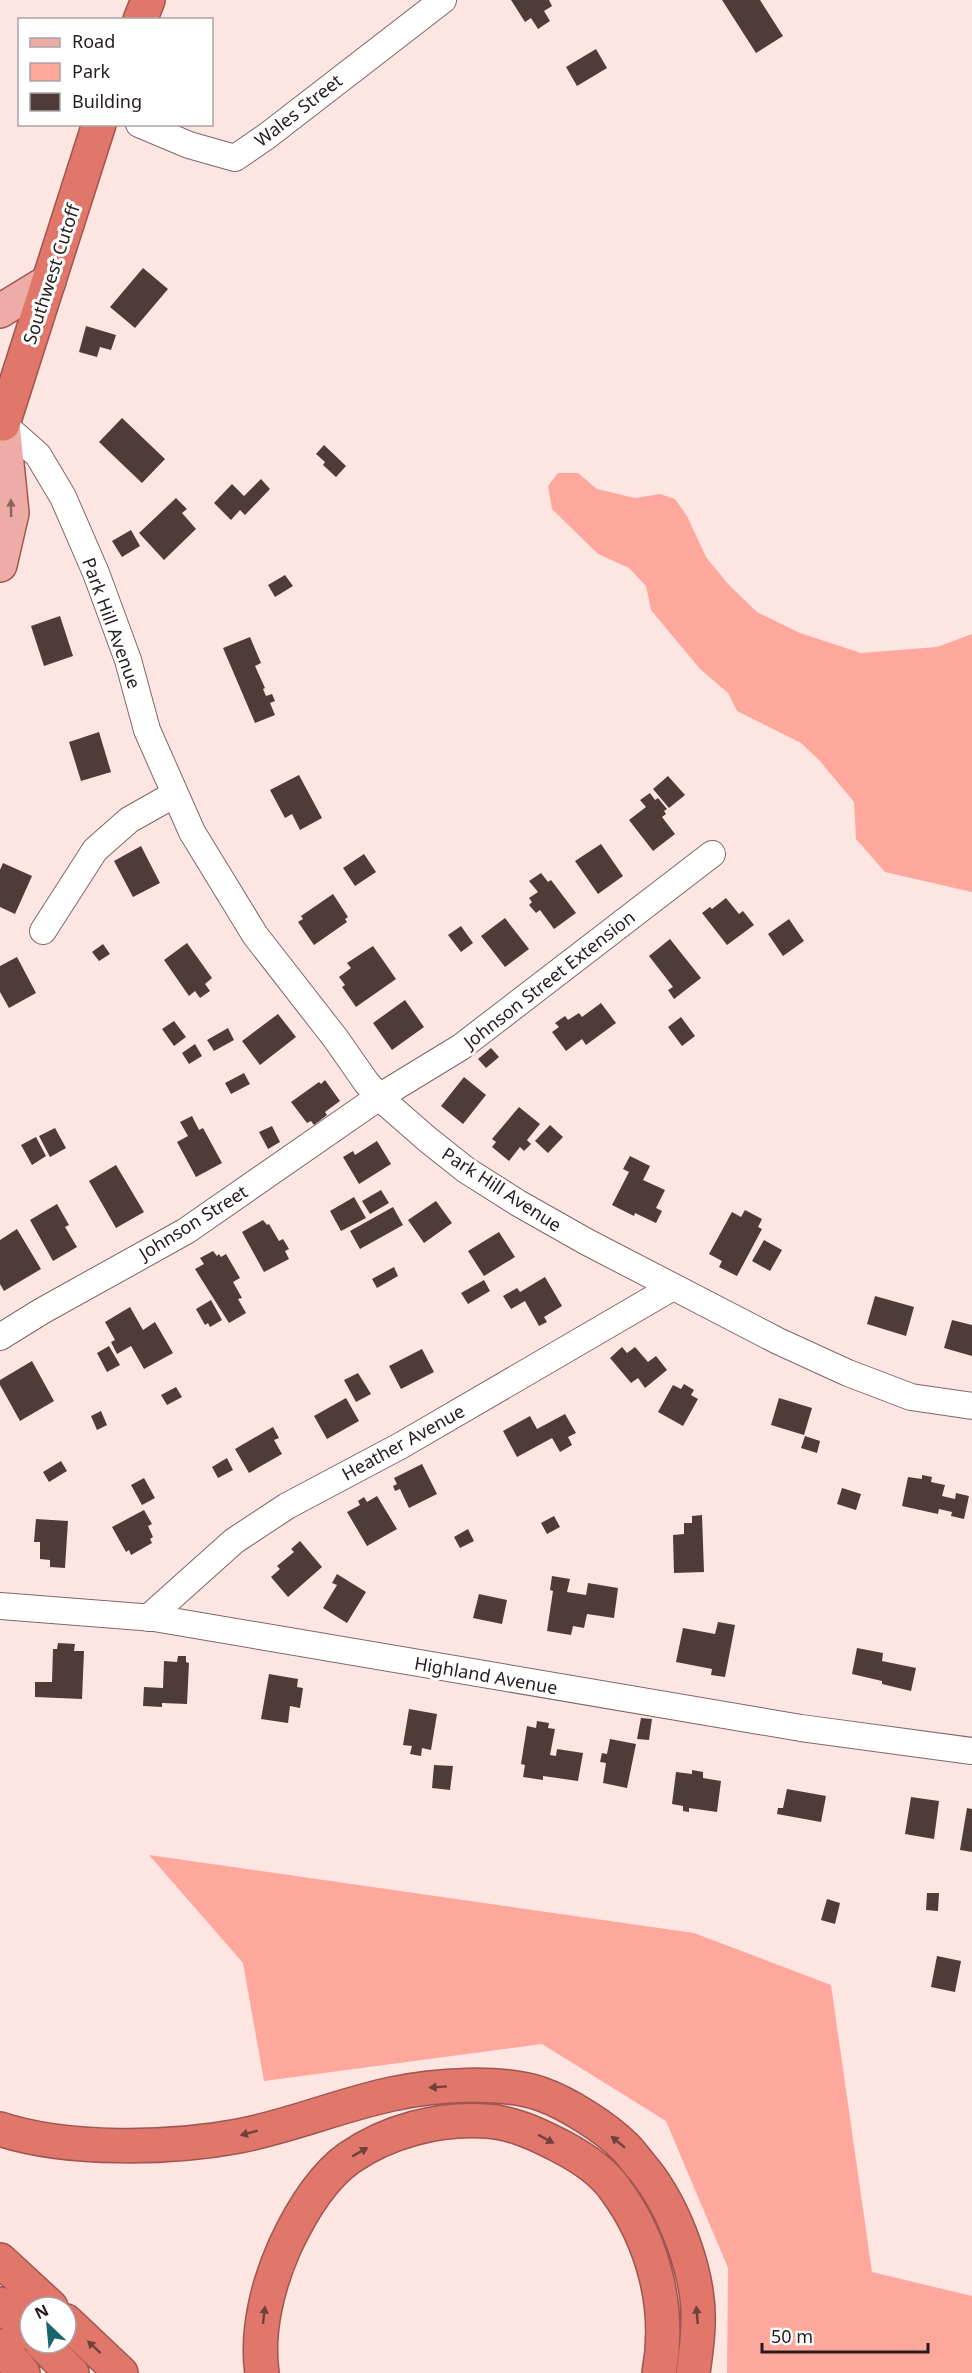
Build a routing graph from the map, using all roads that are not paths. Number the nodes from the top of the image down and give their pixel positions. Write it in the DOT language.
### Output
graph roads {
  1 [pos="148,0"];
  2 [pos="443,0"];
  3 [pos="141,18"];
  4 [pos="98,126"];
  5 [pos="144,126"];
  6 [pos="49,281"];
  7 [pos="0,311"];
  8 [pos="2,428"];
  9 [pos="0,565"];
  10 [pos="175,794"];
  11 [pos="712,854"];
  12 [pos="43,931"];
  13 [pos="379,1097"];
  14 [pos="674,1287"];
  15 [pos="0,1337"];
  16 [pos="972,1406"];
  17 [pos="0,1606"];
  18 [pos="148,1618"];
  19 [pos="972,1751"];
  20 [pos="0,2129"];
  21 [pos="0,2260"];
  22 [pos="38,2295"];
  23 [pos="0,2304"];
  24 [pos="18,2321"];
  25 [pos="78,2332"];
  26 [pos="0,2346"];
  27 [pos="53,2355"];
  28 [pos="23,2373"];
  29 [pos="72,2373"];
  30 [pos="121,2373"];
  31 [pos="262,2373"];
  32 [pos="659,2373"];
  33 [pos="693,2373"];
  1 -- 3 [label="highway"];
  2 -- 5 [label="street, Wales Street"];
  4 -- 6 [label="highway, Southwest Cutoff"];
  6 -- 7 [label="main road"];
  6 -- 8 [label="highway, Southwest Cutoff"];
  9 -- 8 [label="main road, Southwest Cutoff, one-way"];
  8 -- 10 [label="street, Park Hill Avenue"];
  10 -- 12 [label="street"];
  10 -- 13 [label="street, Park Hill Avenue"];
  11 -- 13 [label="street, Johnson Street Extension"];
  13 -- 14 [label="street, Park Hill Avenue"];
  13 -- 15 [label="street, Johnson Street"];
  14 -- 16 [label="street, Park Hill Avenue"];
  14 -- 18 [label="street, Heather Avenue"];
  17 -- 18 [label="street, Highland Avenue"];
  18 -- 19 [label="street, Highland Avenue"];
  33 -- 20 [label="highway, one-way"];
  21 -- 22 [label="highway"];
  23 -- 24 [label="highway"];
  30 -- 25 [label="highway, one-way"];
  26 -- 28 [label="highway"];
  27 -- 29 [label="highway"];
  31 -- 32 [label="highway, one-way"];
}
